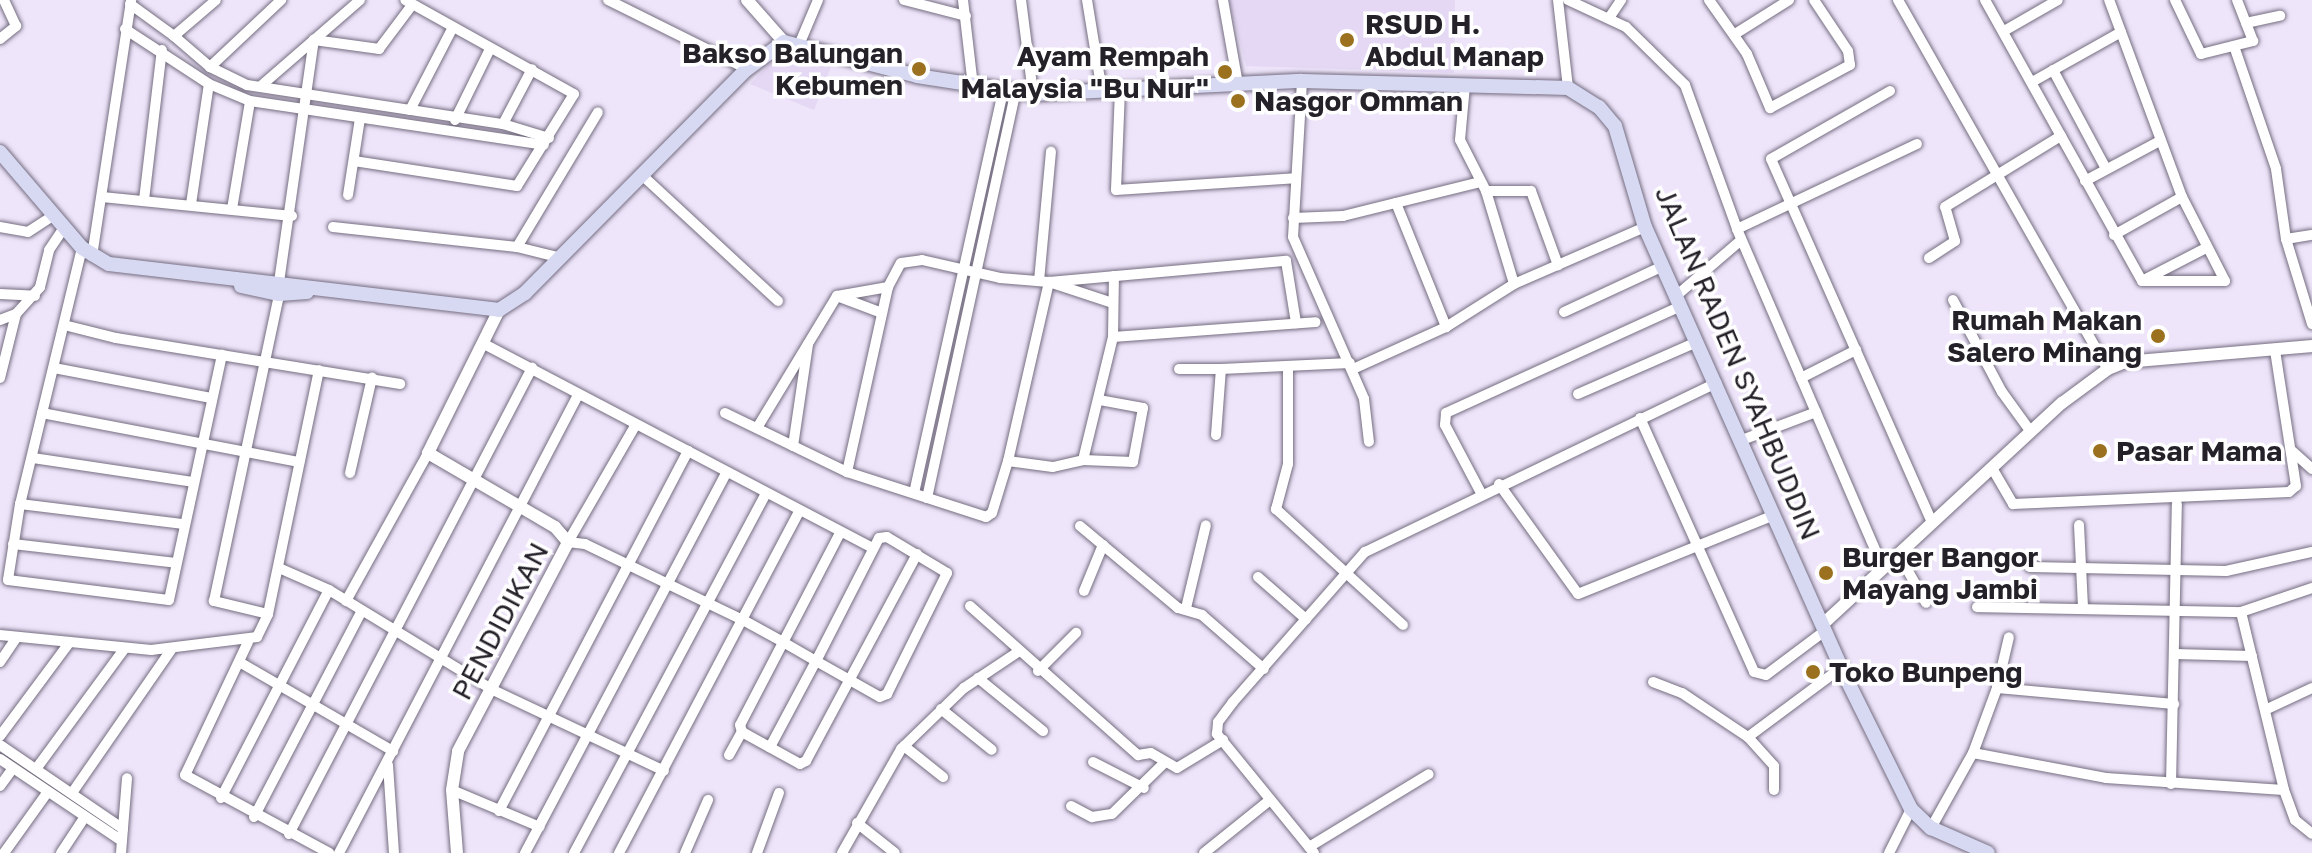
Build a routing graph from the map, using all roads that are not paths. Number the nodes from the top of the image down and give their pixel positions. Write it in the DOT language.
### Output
graph roads {
  1 [pos="4,0"];
  2 [pos="216,0"];
  3 [pos="281,0"];
  4 [pos="360,0"];
  5 [pos="608,0"];
  6 [pos="747,0"];
  7 [pos="818,0"];
  8 [pos="904,0"];
  9 [pos="963,0"];
  10 [pos="1021,0"];
  11 [pos="1087,0"];
  12 [pos="1223,0"];
  13 [pos="1558,0"];
  14 [pos="1568,0"];
  15 [pos="1621,0"];
  16 [pos="1789,0"];
  17 [pos="1814,0"];
  18 [pos="1898,0"];
  19 [pos="1985,0"];
  20 [pos="2058,0"];
  21 [pos="2109,0"];
  22 [pos="2175,0"];
  23 [pos="2237,0"];
  24 [pos="408,2"];
  25 [pos="1714,2"];
  26 [pos="135,3"];
  27 [pos="966,16"];
  28 [pos="2280,16"];
  29 [pos="1609,18"];
  30 [pos="2246,23"];
  31 [pos="453,27"];
  32 [pos="125,29"];
  33 [pos="2004,31"];
  34 [pos="2121,32"];
  35 [pos="1735,34"];
  36 [pos="174,36"];
  37 [pos="0,39"];
  38 [pos="314,40"];
  39 [pos="792,44"];
  40 [pos="2234,46"];
  41 [pos="490,49"];
  42 [pos="162,50"];
  43 [pos="210,67"];
  44 [pos="532,69"];
  45 [pos="747,69"];
  46 [pos="2053,70"];
  47 [pos="1302,81"];
  48 [pos="2032,82"];
  49 [pos="209,84"];
  50 [pos="1238,84"];
  51 [pos="262,85"];
  52 [pos="1465,85"];
  53 [pos="973,86"];
  54 [pos="1568,88"];
  55 [pos="1120,90"];
  56 [pos="1890,91"];
  57 [pos="1009,92"];
  58 [pos="1102,92"];
  59 [pos="308,93"];
  60 [pos="1033,94"];
  61 [pos="250,101"];
  62 [pos="410,110"];
  63 [pos="307,112"];
  64 [pos="598,112"];
  65 [pos="360,118"];
  66 [pos="455,120"];
  67 [pos="503,124"];
  68 [pos="2061,136"];
  69 [pos="2160,141"];
  70 [pos="546,142"];
  71 [pos="1917,144"];
  72 [pos="0,152"];
  73 [pos="1051,152"];
  74 [pos="354,161"];
  75 [pos="2106,169"];
  76 [pos="1996,175"];
  77 [pos="643,176"];
  78 [pos="1295,178"];
  79 [pos="2085,181"];
  80 [pos="1483,187"];
  81 [pos="348,195"];
  82 [pos="102,197"];
  83 [pos="2182,197"];
  84 [pos="144,200"];
  85 [pos="1396,203"];
  86 [pos="191,204"];
  87 [pos="1792,206"];
  88 [pos="232,209"];
  89 [pos="53,216"];
  90 [pos="292,216"];
  91 [pos="1293,218"];
  92 [pos="0,227"];
  93 [pos="333,227"];
  94 [pos="1645,227"];
  95 [pos="64,228"];
  96 [pos="971,232"];
  97 [pos="1739,234"];
  98 [pos="987,235"];
  99 [pos="2114,235"];
  100 [pos="2312,235"];
  101 [pos="2286,239"];
  102 [pos="517,247"];
  103 [pos="2206,248"];
  104 [pos="87,252"];
  105 [pos="557,257"];
  106 [pos="1929,258"];
  107 [pos="1558,265"];
  108 [pos="1663,266"];
  109 [pos="963,270"];
  110 [pos="977,274"];
  111 [pos="1114,276"];
  112 [pos="1044,281"];
  113 [pos="2142,281"];
  114 [pos="1514,284"];
  115 [pos="888,287"];
  116 [pos="279,288"];
  117 [pos="0,294"];
  118 [pos="35,296"];
  119 [pos="837,296"];
  120 [pos="1953,300"];
  121 [pos="778,301"];
  122 [pos="1678,301"];
  123 [pos="1113,303"];
  124 [pos="499,310"];
  125 [pos="1564,312"];
  126 [pos="882,313"];
  127 [pos="16,314"];
  128 [pos="0,320"];
  129 [pos="1315,322"];
  130 [pos="1296,323"];
  131 [pos="2312,324"];
  132 [pos="64,325"];
  133 [pos="1446,327"];
  134 [pos="1113,337"];
  135 [pos="808,338"];
  136 [pos="1697,342"];
  137 [pos="947,344"];
  138 [pos="486,345"];
  139 [pos="2312,346"];
  140 [pos="961,347"];
  141 [pos="1856,350"];
  142 [pos="2275,350"];
  143 [pos="222,355"];
  144 [pos="266,362"];
  145 [pos="1352,366"];
  146 [pos="1288,367"];
  147 [pos="54,368"];
  148 [pos="532,368"];
  149 [pos="1179,369"];
  150 [pos="1221,369"];
  151 [pos="2108,369"];
  152 [pos="319,370"];
  153 [pos="0,378"];
  154 [pos="372,378"];
  155 [pos="1801,378"];
  156 [pos="1716,383"];
  157 [pos="400,384"];
  158 [pos="1578,394"];
  159 [pos="578,395"];
  160 [pos="211,398"];
  161 [pos="1099,400"];
  162 [pos="933,407"];
  163 [pos="946,410"];
  164 [pos="1816,412"];
  165 [pos="42,413"];
  166 [pos="725,413"];
  167 [pos="1640,418"];
  168 [pos="635,426"];
  169 [pos="757,428"];
  170 [pos="2031,432"];
  171 [pos="1216,435"];
  172 [pos="1742,440"];
  173 [pos="202,441"];
  174 [pos="1369,442"];
  175 [pos="793,446"];
  176 [pos="245,451"];
  177 [pos="688,451"];
  178 [pos="2292,451"];
  179 [pos="428,453"];
  180 [pos="33,458"];
  181 [pos="1083,460"];
  182 [pos="1008,461"];
  183 [pos="299,462"];
  184 [pos="1992,468"];
  185 [pos="2312,469"];
  186 [pos="727,472"];
  187 [pos="847,472"];
  188 [pos="350,473"];
  189 [pos="194,482"];
  190 [pos="473,483"];
  191 [pos="1499,484"];
  192 [pos="914,493"];
  193 [pos="1481,493"];
  194 [pos="766,494"];
  195 [pos="927,498"];
  196 [pos="20,504"];
  197 [pos="2177,504"];
  198 [pos="518,508"];
  199 [pos="799,512"];
  200 [pos="1775,515"];
  201 [pos="1932,523"];
  202 [pos="184,524"];
  203 [pos="1206,525"];
  204 [pos="2079,525"];
  205 [pos="1080,526"];
  206 [pos="840,533"];
  207 [pos="568,542"];
  208 [pos="13,544"];
  209 [pos="1103,545"];
  210 [pos="1696,546"];
  211 [pos="873,548"];
  212 [pos="2312,552"];
  213 [pos="917,554"];
  214 [pos="1899,555"];
  215 [pos="176,563"];
  216 [pos="630,564"];
  217 [pos="2081,565"];
  218 [pos="2030,567"];
  219 [pos="279,568"];
  220 [pos="1883,568"];
  221 [pos="2177,568"];
  222 [pos="1348,571"];
  223 [pos="1258,577"];
  224 [pos="669,585"];
  225 [pos="2312,588"];
  226 [pos="329,590"];
  227 [pos="1084,591"];
  228 [pos="346,601"];
  229 [pos="1926,603"];
  230 [pos="710,606"];
  231 [pos="970,606"];
  232 [pos="1977,607"];
  233 [pos="2083,607"];
  234 [pos="1186,608"];
  235 [pos="362,610"];
  236 [pos="2177,611"];
  237 [pos="2241,612"];
  238 [pos="268,614"];
  239 [pos="1306,619"];
  240 [pos="743,620"];
  241 [pos="1403,625"];
  242 [pos="1825,627"];
  243 [pos="393,630"];
  244 [pos="1076,633"];
  245 [pos="0,635"];
  246 [pos="2009,637"];
  247 [pos="16,638"];
  248 [pos="248,642"];
  249 [pos="783,642"];
  250 [pos="69,643"];
  251 [pos="124,649"];
  252 [pos="171,650"];
  253 [pos="1018,652"];
  254 [pos="2175,654"];
  255 [pos="2252,656"];
  256 [pos="816,661"];
  257 [pos="0,662"];
  258 [pos="442,662"];
  259 [pos="241,663"];
  260 [pos="1841,668"];
  261 [pos="1264,669"];
  262 [pos="1038,671"];
  263 [pos="978,678"];
  264 [pos="851,680"];
  265 [pos="1653,682"];
  266 [pos="279,688"];
  267 [pos="1997,688"];
  268 [pos="2312,688"];
  269 [pos="493,690"];
  270 [pos="2174,704"];
  271 [pos="313,706"];
  272 [pos="941,709"];
  273 [pos="2265,710"];
  274 [pos="549,715"];
  275 [pos="346,724"];
  276 [pos="1043,731"];
  277 [pos="742,732"];
  278 [pos="589,735"];
  279 [pos="0,736"];
  280 [pos="1748,737"];
  281 [pos="1223,740"];
  282 [pos="0,745"];
  283 [pos="904,746"];
  284 [pos="770,747"];
  285 [pos="992,750"];
  286 [pos="393,751"];
  287 [pos="1973,753"];
  288 [pos="729,755"];
  289 [pos="630,757"];
  290 [pos="0,759"];
  291 [pos="1093,762"];
  292 [pos="388,763"];
  293 [pos="1163,764"];
  294 [pos="13,768"];
  295 [pos="36,769"];
  296 [pos="664,771"];
  297 [pos="1429,774"];
  298 [pos="943,777"];
  299 [pos="127,778"];
  300 [pos="2171,784"];
  301 [pos="0,786"];
  302 [pos="1144,788"];
  303 [pos="452,790"];
  304 [pos="1774,790"];
  305 [pos="2284,790"];
  306 [pos="47,793"];
  307 [pos="72,793"];
  308 [pos="779,793"];
  309 [pos="221,798"];
  310 [pos="708,800"];
  311 [pos="1270,800"];
  312 [pos="1071,806"];
  313 [pos="1911,809"];
  314 [pos="499,811"];
  315 [pos="254,817"];
  316 [pos="84,818"];
  317 [pos="857,823"];
  318 [pos="540,827"];
  319 [pos="1931,828"];
  320 [pos="289,834"];
  321 [pos="2312,834"];
  322 [pos="122,835"];
  323 [pos="1312,850"];
  324 [pos="4,853"];
  325 [pos="61,853"];
  326 [pos="121,853"];
  327 [pos="329,853"];
  328 [pos="339,853"];
  329 [pos="394,853"];
  330 [pos="457,853"];
  331 [pos="525,853"];
  332 [pos="574,853"];
  333 [pos="619,853"];
  334 [pos="685,853"];
  335 [pos="757,853"];
  336 [pos="842,853"];
  337 [pos="895,853"];
  338 [pos="1204,853"];
  339 [pos="1889,853"];
  340 [pos="1988,853"];
  1 -- 37 [label="street"];
  2 -- 36 [label="street"];
  3 -- 43 [label="street"];
  4 -- 38 [label="street"];
  5 -- 45 [label="street"];
  6 -- 39 [label="street"];
  7 -- 39 [label="street"];
  8 -- 27 [label="street"];
  9 -- 27 [label="street"];
  10 -- 60 [label="street"];
  11 -- 58 [label="street"];
  12 -- 50 [label="street"];
  13 -- 54 [label="street"];
  14 -- 29 [label="street"];
  15 -- 29 [label="street"];
  16 -- 35 [label="street"];
  17 -- 35 [label="street"];
  18 -- 76 [label="street"];
  19 -- 33 [label="street"];
  20 -- 33 [label="street"];
  21 -- 34 [label="street"];
  22 -- 40 [label="street"];
  23 -- 30 [label="street"];
  24 -- 31 [label="street"];
  24 -- 38 [label="street"];
  25 -- 35 [label="street"];
  26 -- 32 [label="street"];
  26 -- 36 [label="street"];
  27 -- 53 [label="street"];
  28 -- 30 [label="street"];
  29 -- 97 [label="street"];
  30 -- 40 [label="street"];
  31 -- 41 [label="street"];
  31 -- 62 [label="street"];
  32 -- 42 [label="street"];
  32 -- 82 [label="street"];
  33 -- 48 [label="street"];
  34 -- 46 [label="street"];
  34 -- 69 [label="street"];
  36 -- 43 [label="street"];
  38 -- 51 [label="street"];
  38 -- 59 [label="street"];
  39 -- 45 [label="main road"];
  39 -- 53 [label="main road"];
  40 -- 101 [label="street"];
  41 -- 44 [label="street"];
  41 -- 66 [label="street"];
  42 -- 49 [label="street"];
  42 -- 84 [label="street"];
  43 -- 51 [label="street"];
  44 -- 67 [label="street"];
  44 -- 70 [label="street"];
  45 -- 77 [label="main road"];
  46 -- 48 [label="street"];
  46 -- 75 [label="street"];
  47 -- 50 [label="main road"];
  47 -- 52 [label="main road"];
  47 -- 78 [label="street"];
  48 -- 68 [label="street"];
  49 -- 61 [label="street"];
  49 -- 86 [label="street"];
  50 -- 55 [label="main road"];
  51 -- 59 [label="street"];
  52 -- 54 [label="main road"];
  52 -- 80 [label="street"];
  53 -- 57 [label="main road"];
  54 -- 94 [label="main road, JALAN RADEN SYAHBUDDIN"];
  55 -- 58 [label="main road"];
  55 -- 78 [label="street"];
  56 -- 87 [label="street"];
  57 -- 60 [label="main road"];
  57 -- 96 [label="street"];
  57 -- 98 [label="street"];
  58 -- 60 [label="main road"];
  59 -- 62 [label="street"];
  59 -- 63 [label="street"];
  61 -- 63 [label="street"];
  61 -- 88 [label="street"];
  62 -- 66 [label="street"];
  63 -- 65 [label="street"];
  63 -- 90 [label="street"];
  64 -- 102 [label="street"];
  65 -- 70 [label="street"];
  65 -- 74 [label="street"];
  66 -- 67 [label="street"];
  67 -- 70 [label="street"];
  68 -- 76 [label="street"];
  68 -- 79 [label="street"];
  69 -- 75 [label="street"];
  69 -- 83 [label="street"];
  70 -- 74 [label="street"];
  71 -- 87 [label="street"];
  72 -- 89 [label="main road"];
  73 -- 112 [label="street"];
  74 -- 81 [label="street"];
  75 -- 79 [label="street"];
  76 -- 106 [label="street"];
  76 -- 151 [label="street"];
  77 -- 105 [label="main road"];
  77 -- 121 [label="street"];
  78 -- 91 [label="street"];
  79 -- 99 [label="street"];
  80 -- 85 [label="street"];
  80 -- 107 [label="street"];
  80 -- 114 [label="street"];
  82 -- 84 [label="street"];
  82 -- 104 [label="street"];
  83 -- 99 [label="street"];
  83 -- 103 [label="street"];
  84 -- 86 [label="street"];
  85 -- 91 [label="street"];
  85 -- 133 [label="street"];
  86 -- 88 [label="street"];
  87 -- 97 [label="street"];
  87 -- 141 [label="street"];
  88 -- 90 [label="street"];
  89 -- 92 [label="street"];
  89 -- 95 [label="main road"];
  90 -- 116 [label="street"];
  91 -- 145 [label="street"];
  93 -- 102 [label="street"];
  94 -- 107 [label="street"];
  94 -- 108 [label="main road, JALAN RADEN SYAHBUDDIN"];
  95 -- 104 [label="main road"];
  95 -- 118 [label="street"];
  96 -- 98 [label="street"];
  96 -- 109 [label="street"];
  97 -- 122 [label="street"];
  97 -- 155 [label="street"];
  98 -- 110 [label="street"];
  99 -- 113 [label="street"];
  100 -- 101 [label="street"];
  101 -- 131 [label="street"];
  102 -- 105 [label="street"];
  103 -- 113 [label="street"];
  103 -- 113 [label="street"];
  104 -- 116 [label="main road"];
  104 -- 132 [label="street"];
  105 -- 124 [label="main road"];
  107 -- 114 [label="street"];
  108 -- 122 [label="main road, JALAN RADEN SYAHBUDDIN"];
  108 -- 125 [label="street"];
  109 -- 110 [label="street"];
  109 -- 115 [label="street"];
  109 -- 137 [label="street"];
  110 -- 112 [label="street"];
  110 -- 140 [label="street"];
  111 -- 112 [label="street"];
  111 -- 123 [label="street"];
  111 -- 130 [label="street"];
  112 -- 123 [label="street"];
  112 -- 182 [label="street"];
  114 -- 133 [label="street"];
  115 -- 119 [label="street"];
  115 -- 126 [label="street"];
  116 -- 124 [label="main road"];
  116 -- 144 [label="street"];
  117 -- 118 [label="street"];
  118 -- 127 [label="street"];
  119 -- 126 [label="street"];
  119 -- 135 [label="street"];
  120 -- 170 [label="street"];
  122 -- 136 [label="main road, JALAN RADEN SYAHBUDDIN"];
  122 -- 193 [label="street"];
  123 -- 134 [label="street"];
  124 -- 138 [label="street"];
  126 -- 187 [label="street"];
  127 -- 128 [label="street"];
  127 -- 153 [label="street"];
  129 -- 130 [label="street"];
  130 -- 134 [label="street"];
  132 -- 143 [label="street"];
  132 -- 147 [label="street"];
  133 -- 145 [label="street"];
  134 -- 161 [label="street"];
  135 -- 169 [label="street"];
  135 -- 175 [label="street"];
  136 -- 156 [label="main road, JALAN RADEN SYAHBUDDIN"];
  136 -- 158 [label="street"];
  137 -- 140 [label="street"];
  137 -- 162 [label="street"];
  138 -- 148 [label="street"];
  138 -- 179 [label="street"];
  139 -- 142 [label="street"];
  140 -- 163 [label="street"];
  141 -- 155 [label="street"];
  141 -- 201 [label="street"];
  142 -- 151 [label="street"];
  142 -- 178 [label="street"];
  143 -- 144 [label="street"];
  143 -- 160 [label="street"];
  144 -- 152 [label="street"];
  144 -- 176 [label="street"];
  145 -- 146 [label="street"];
  145 -- 174 [label="street"];
  146 -- 150 [label="street"];
  146 -- 222 [label="street"];
  147 -- 160 [label="street"];
  147 -- 165 [label="street"];
  148 -- 159 [label="street"];
  148 -- 190 [label="street"];
  149 -- 150 [label="street"];
  150 -- 171 [label="street"];
  151 -- 170 [label="street"];
  152 -- 154 [label="street"];
  152 -- 183 [label="street"];
  154 -- 157 [label="street"];
  154 -- 188 [label="street"];
  155 -- 164 [label="street"];
  156 -- 167 [label="street"];
  156 -- 172 [label="main road, JALAN RADEN SYAHBUDDIN"];
  159 -- 168 [label="street"];
  159 -- 198 [label="street"];
  160 -- 173 [label="street"];
  161 -- 181 [label="street"];
  161 -- 181 [label="street"];
  162 -- 163 [label="street"];
  162 -- 192 [label="street"];
  163 -- 195 [label="street"];
  164 -- 172 [label="street"];
  164 -- 220 [label="street"];
  165 -- 173 [label="street"];
  165 -- 180 [label="street"];
  166 -- 169 [label="street"];
  167 -- 191 [label="street"];
  167 -- 210 [label="street"];
  168 -- 177 [label="street"];
  168 -- 207 [label="street"];
  169 -- 175 [label="street"];
  170 -- 184 [label="street"];
  172 -- 200 [label="main road, JALAN RADEN SYAHBUDDIN"];
  173 -- 176 [label="street"];
  173 -- 189 [label="street"];
  175 -- 187 [label="street"];
  176 -- 183 [label="street"];
  176 -- 238 [label="street"];
  177 -- 186 [label="street"];
  177 -- 216 [label="street"];
  178 -- 184 [label="street"];
  178 -- 185 [label="street"];
  179 -- 190 [label="street, PENDIDIKAN"];
  179 -- 228 [label="street"];
  180 -- 189 [label="street"];
  180 -- 196 [label="street"];
  181 -- 182 [label="street"];
  182 -- 195 [label="street"];
  183 -- 219 [label="street"];
  184 -- 201 [label="street"];
  186 -- 194 [label="street"];
  186 -- 224 [label="street"];
  187 -- 192 [label="street"];
  189 -- 202 [label="street"];
  190 -- 198 [label="street, PENDIDIKAN"];
  190 -- 243 [label="street"];
  191 -- 193 [label="street"];
  191 -- 210 [label="street"];
  192 -- 195 [label="street"];
  193 -- 222 [label="street"];
  194 -- 199 [label="street"];
  194 -- 230 [label="street"];
  196 -- 202 [label="street"];
  196 -- 208 [label="street"];
  197 -- 221 [label="street"];
  198 -- 207 [label="street, PENDIDIKAN"];
  198 -- 258 [label="street"];
  199 -- 206 [label="street"];
  199 -- 240 [label="street"];
  200 -- 210 [label="street"];
  200 -- 242 [label="main road, JALAN RADEN SYAHBUDDIN"];
  201 -- 214 [label="street"];
  202 -- 215 [label="street"];
  203 -- 234 [label="street"];
  204 -- 217 [label="street"];
  205 -- 209 [label="street"];
  206 -- 211 [label="street"];
  206 -- 249 [label="street"];
  207 -- 216 [label="street"];
  207 -- 269 [label="street, PENDIDIKAN"];
  208 -- 215 [label="street"];
  208 -- 215 [label="street"];
  209 -- 227 [label="street"];
  209 -- 234 [label="street"];
  210 -- 242 [label="street"];
  211 -- 213 [label="street"];
  211 -- 256 [label="street"];
  212 -- 221 [label="street"];
  213 -- 264 [label="street"];
  213 -- 264 [label="street"];
  214 -- 220 [label="street"];
  214 -- 229 [label="street"];
  216 -- 224 [label="street"];
  216 -- 274 [label="street"];
  217 -- 218 [label="street"];
  217 -- 221 [label="street"];
  217 -- 233 [label="street"];
  219 -- 226 [label="street"];
  219 -- 238 [label="street"];
  220 -- 242 [label="street"];
  221 -- 236 [label="street"];
  222 -- 239 [label="street"];
  222 -- 241 [label="street"];
  223 -- 239 [label="street"];
  224 -- 230 [label="street"];
  224 -- 278 [label="street"];
  225 -- 237 [label="street"];
  226 -- 228 [label="street"];
  226 -- 266 [label="street"];
  228 -- 235 [label="street"];
  230 -- 240 [label="street"];
  230 -- 289 [label="street"];
  231 -- 253 [label="street"];
  232 -- 233 [label="street"];
  233 -- 236 [label="street"];
  234 -- 261 [label="street"];
  235 -- 243 [label="street"];
  235 -- 271 [label="street"];
  236 -- 237 [label="street"];
  236 -- 254 [label="street"];
  237 -- 255 [label="street"];
  238 -- 248 [label="street"];
  239 -- 261 [label="street"];
  240 -- 249 [label="street"];
  240 -- 296 [label="street"];
  242 -- 260 [label="main road, JALAN RADEN SYAHBUDDIN"];
  243 -- 258 [label="street"];
  243 -- 275 [label="street"];
  244 -- 262 [label="street"];
  245 -- 247 [label="street"];
  246 -- 267 [label="street"];
  247 -- 250 [label="street"];
  247 -- 257 [label="street"];
  248 -- 252 [label="street"];
  248 -- 259 [label="street"];
  249 -- 256 [label="street"];
  249 -- 277 [label="street"];
  250 -- 251 [label="street"];
  250 -- 279 [label="street"];
  251 -- 252 [label="street"];
  251 -- 295 [label="street"];
  252 -- 307 [label="street"];
  253 -- 262 [label="street"];
  253 -- 263 [label="street"];
  254 -- 255 [label="street"];
  254 -- 270 [label="street"];
  255 -- 273 [label="street"];
  256 -- 264 [label="street"];
  256 -- 284 [label="street"];
  258 -- 269 [label="street"];
  258 -- 286 [label="street"];
  259 -- 266 [label="street"];
  259 -- 309 [label="street"];
  260 -- 280 [label="street"];
  260 -- 313 [label="main road, JALAN RADEN SYAHBUDDIN"];
  261 -- 281 [label="street"];
  262 -- 293 [label="street"];
  263 -- 272 [label="street"];
  263 -- 276 [label="street"];
  264 -- 284 [label="street"];
  265 -- 280 [label="street"];
  266 -- 271 [label="street"];
  266 -- 309 [label="street"];
  267 -- 270 [label="street"];
  267 -- 287 [label="street"];
  268 -- 273 [label="street"];
  269 -- 274 [label="street"];
  269 -- 303 [label="street, PENDIDIKAN"];
  270 -- 300 [label="street"];
  271 -- 275 [label="street"];
  271 -- 315 [label="street"];
  272 -- 283 [label="street"];
  272 -- 285 [label="street"];
  273 -- 305 [label="street"];
  274 -- 278 [label="street"];
  274 -- 314 [label="street"];
  275 -- 286 [label="street"];
  275 -- 320 [label="street"];
  277 -- 284 [label="street"];
  277 -- 288 [label="street"];
  278 -- 289 [label="street"];
  278 -- 318 [label="street"];
  280 -- 304 [label="street"];
  281 -- 293 [label="street"];
  281 -- 311 [label="street"];
  282 -- 295 [label="street"];
  283 -- 298 [label="street"];
  283 -- 317 [label="street"];
  286 -- 292 [label="street"];
  287 -- 300 [label="street"];
  287 -- 319 [label="street"];
  289 -- 296 [label="street"];
  289 -- 332 [label="street"];
  290 -- 294 [label="street"];
  291 -- 302 [label="street"];
  292 -- 328 [label="street"];
  292 -- 329 [label="street"];
  293 -- 302 [label="street"];
  294 -- 301 [label="street"];
  294 -- 306 [label="street"];
  295 -- 307 [label="street"];
  296 -- 333 [label="street"];
  297 -- 323 [label="street"];
  299 -- 322 [label="street"];
  300 -- 305 [label="street"];
  302 -- 312 [label="street"];
  303 -- 314 [label="street"];
  303 -- 330 [label="street, PENDIDIKAN"];
  305 -- 321 [label="street"];
  306 -- 316 [label="street"];
  306 -- 324 [label="street"];
  307 -- 322 [label="street"];
  308 -- 335 [label="street"];
  309 -- 315 [label="street"];
  310 -- 334 [label="street"];
  311 -- 323 [label="street"];
  311 -- 338 [label="street"];
  313 -- 319 [label="main road, JALAN RADEN SYAHBUDDIN"];
  313 -- 339 [label="street"];
  314 -- 318 [label="street"];
  315 -- 320 [label="street"];
  316 -- 322 [label="street"];
  316 -- 325 [label="street"];
  317 -- 336 [label="street"];
  317 -- 337 [label="street"];
  318 -- 331 [label="street"];
  319 -- 340 [label="main road, JALAN RADEN SYAHBUDDIN"];
  320 -- 327 [label="street"];
  322 -- 326 [label="street"];
}
